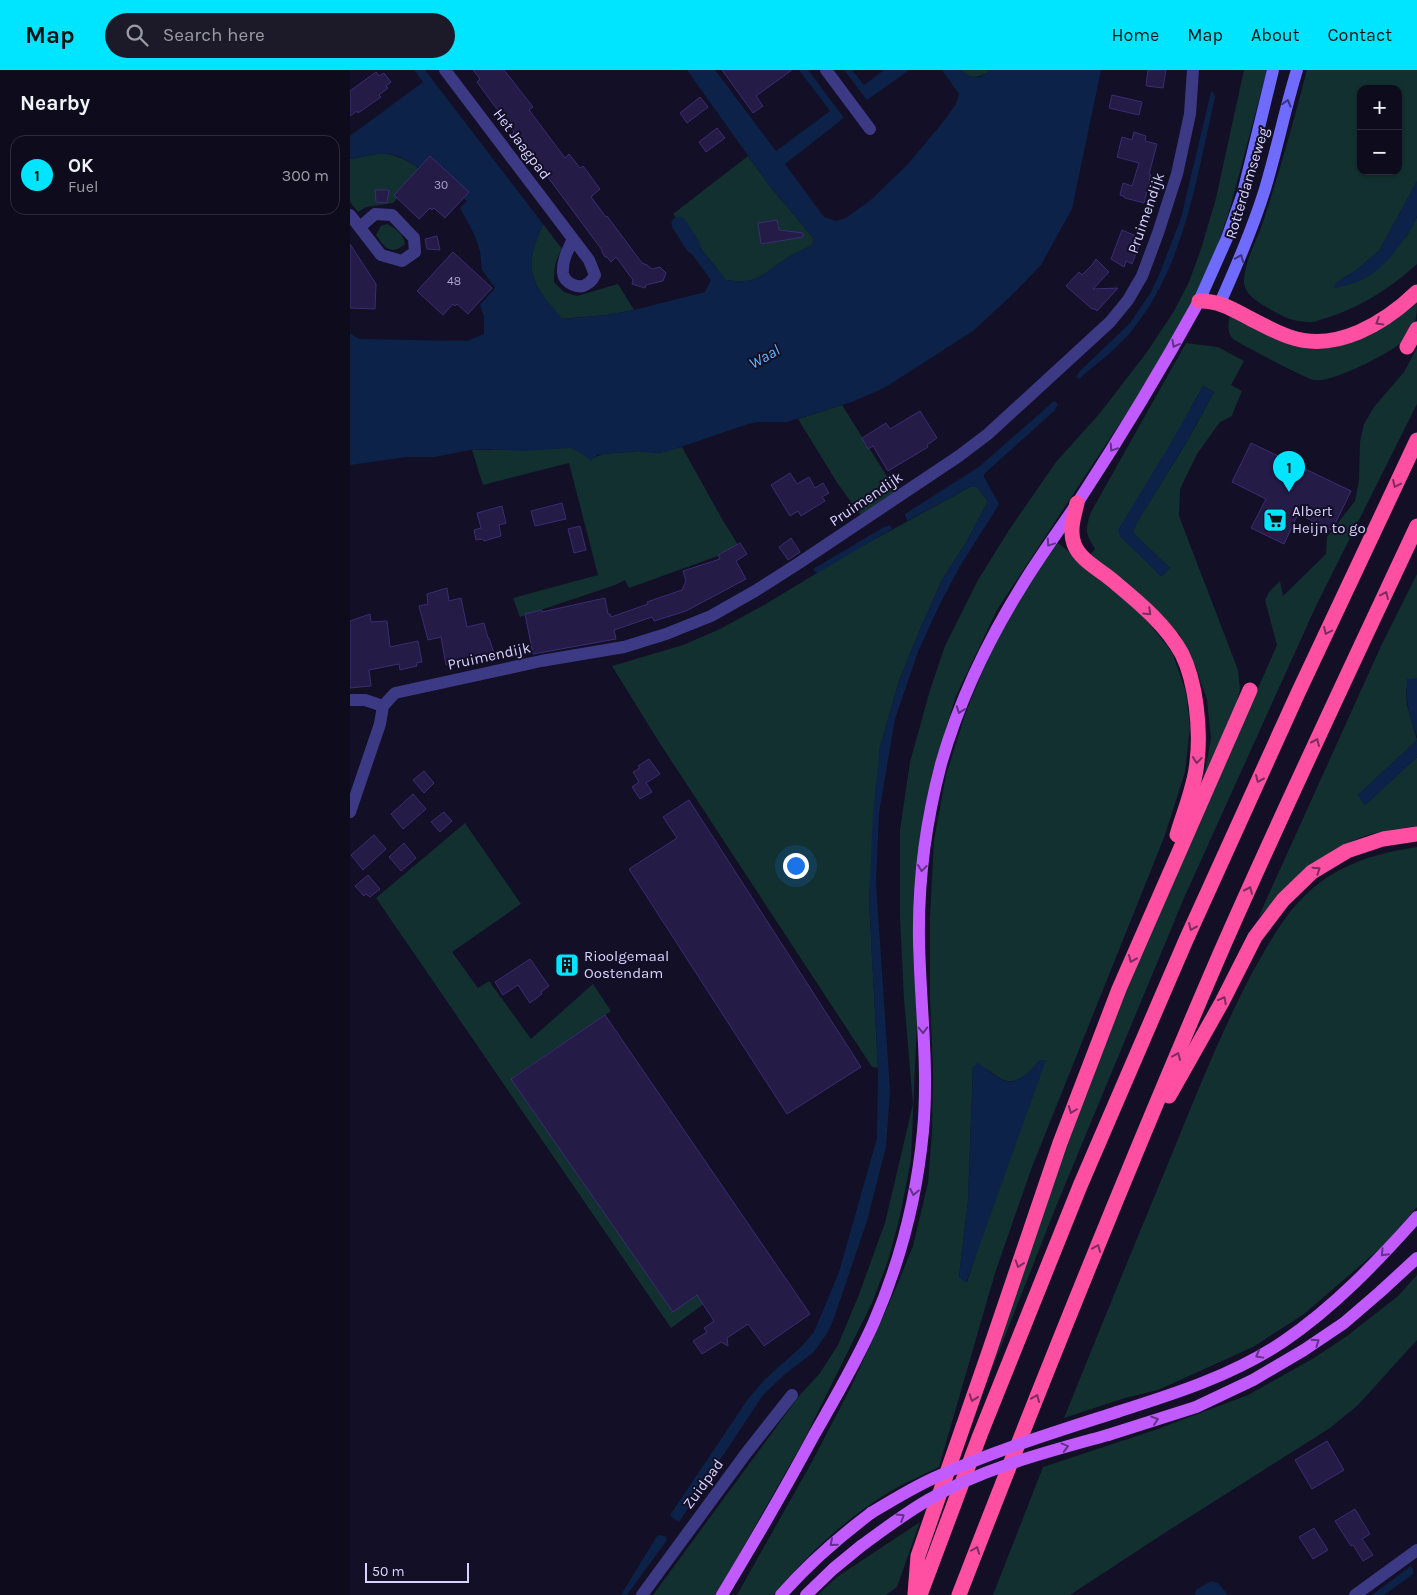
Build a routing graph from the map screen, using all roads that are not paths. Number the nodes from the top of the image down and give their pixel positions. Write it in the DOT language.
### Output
graph roads {
  1 [pos="445,70"];
  2 [pos="826,70"];
  3 [pos="1193,70"];
  4 [pos="1273,70"];
  5 [pos="1297,70"];
  6 [pos="870,129"];
  7 [pos="350,215"];
  8 [pos="360,227"];
  9 [pos="573,239"];
  10 [pos="1417,292"];
  11 [pos="1199,301"];
  12 [pos="1220,303"];
  13 [pos="1417,329"];
  14 [pos="1407,347"];
  15 [pos="1417,440"];
  16 [pos="1077,503"];
  17 [pos="1417,526"];
  18 [pos="1250,690"];
  19 [pos="350,700"];
  20 [pos="384,706"];
  21 [pos="350,812"];
  22 [pos="1417,834"];
  23 [pos="1172,866"];
  24 [pos="1131,1165"];
  25 [pos="1417,1217"];
  26 [pos="1417,1258"];
  27 [pos="792,1395"];
  28 [pos="1417,1550"];
  29 [pos="642,1595"];
  30 [pos="722,1595"];
  31 [pos="781,1595"];
  32 [pos="806,1595"];
  33 [pos="915,1595"];
  34 [pos="920,1595"];
  35 [pos="959,1595"];
  36 [pos="1355,1595"];
  1 -- 9 [label="street, Het Jaagpad"];
  2 -- 6 [label="street"];
  3 -- 20 [label="street, Pruimendijk"];
  4 -- 11 [label="main road, Rotterdamseweg"];
  12 -- 5 [label="main road, Rotterdamseweg, one-way"];
  7 -- 8 [label="street"];
  10 -- 12 [label="highway, one-way"];
  11 -- 12 [label="highway"];
  11 -- 16 [label="main road, one-way"];
  13 -- 14 [label="highway"];
  15 -- 34 [label="highway, one-way"];
  16 -- 23 [label="highway, one-way"];
  16 -- 30 [label="main road, one-way"];
  24 -- 17 [label="highway, one-way"];
  18 -- 23 [label="highway"];
  19 -- 20 [label="street"];
  20 -- 21 [label="street"];
  24 -- 22 [label="highway, one-way"];
  23 -- 33 [label="highway, one-way"];
  35 -- 24 [label="highway, one-way"];
  25 -- 31 [label="main road, one-way, bridge"];
  32 -- 26 [label="main road, one-way, bridge"];
  27 -- 29 [label="street, Zuidpad"];
  28 -- 36 [label="street"];
}
